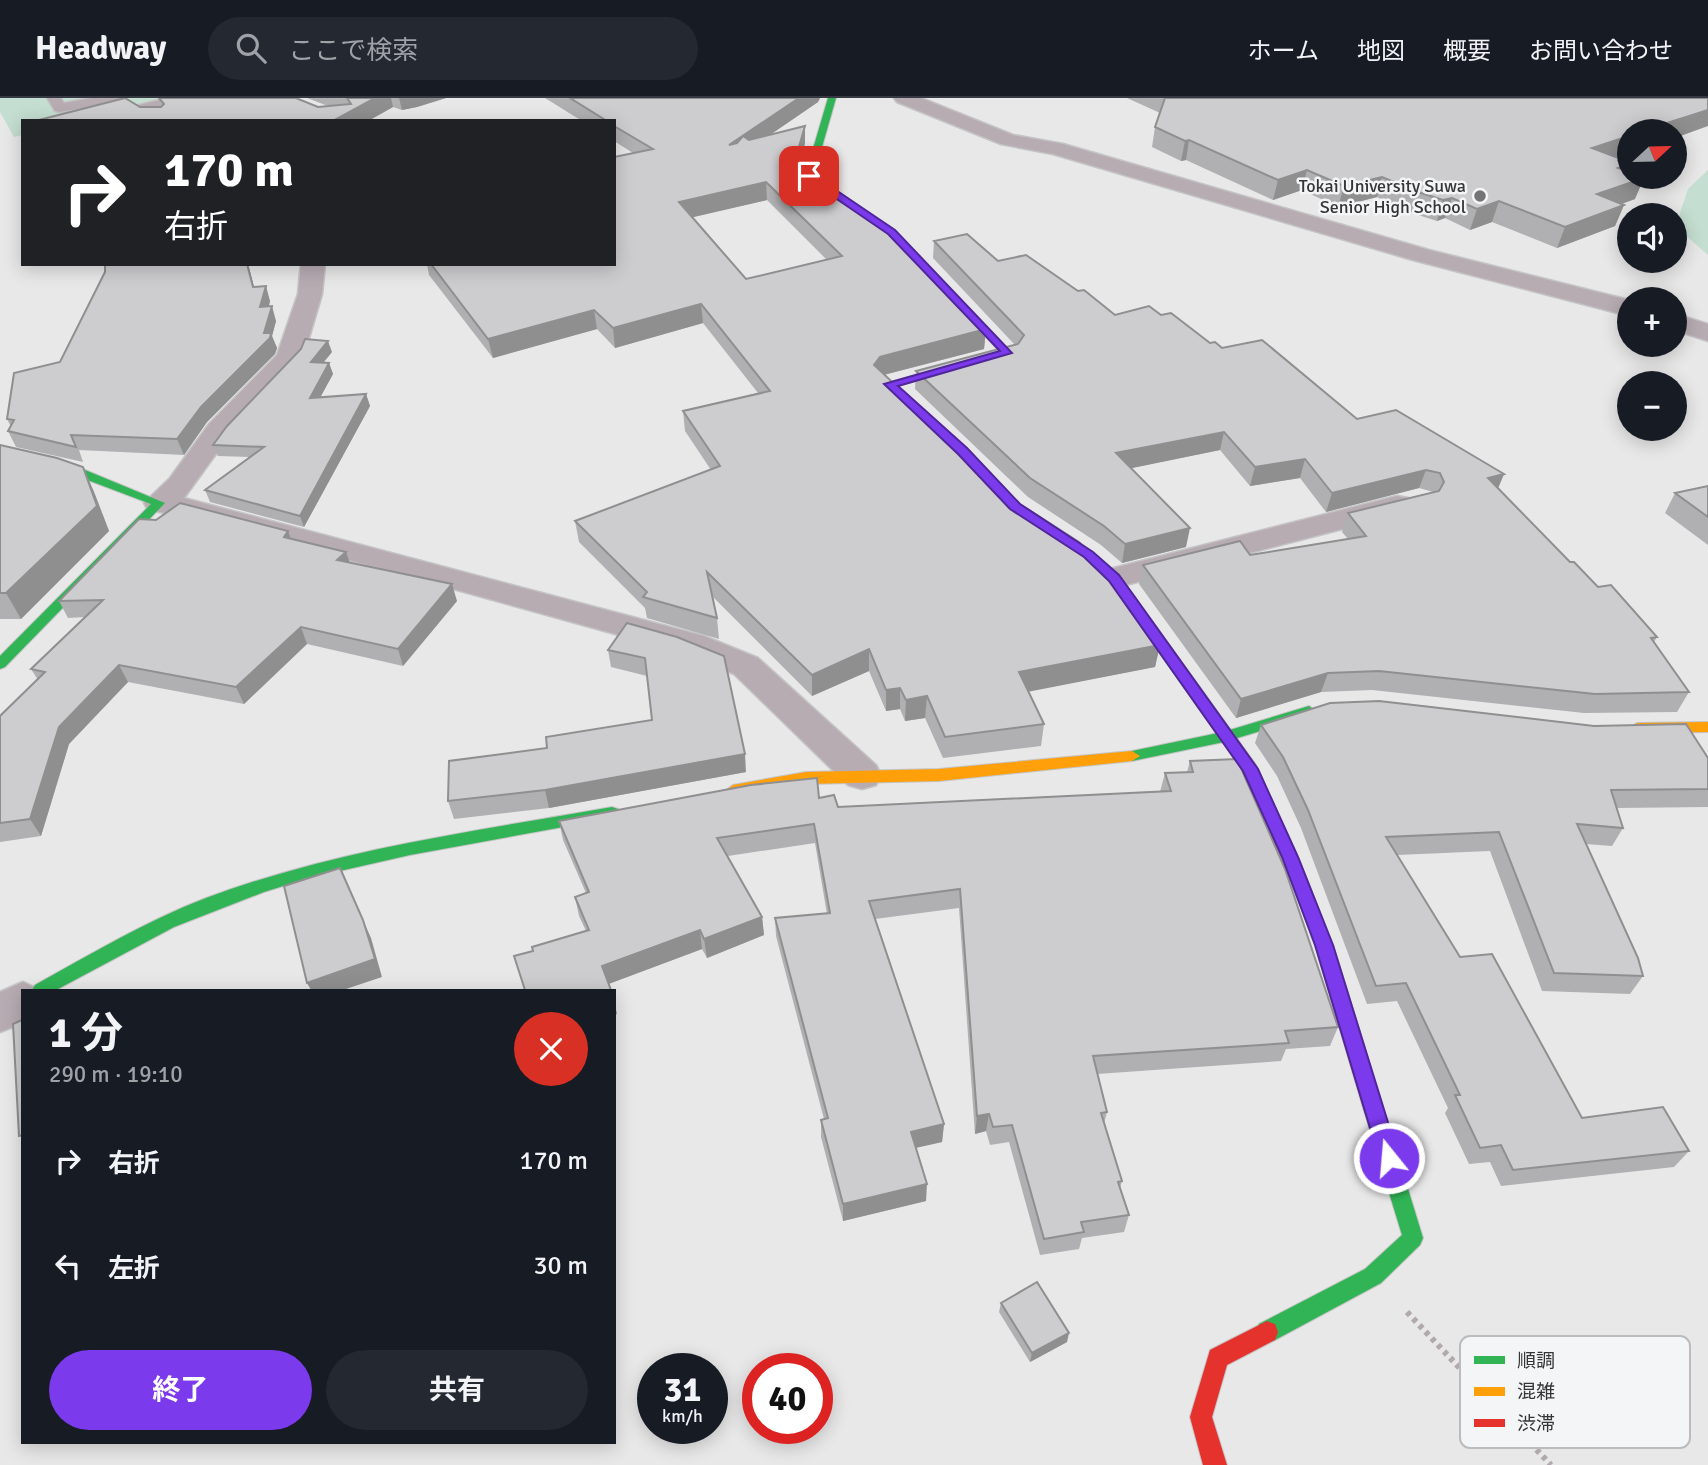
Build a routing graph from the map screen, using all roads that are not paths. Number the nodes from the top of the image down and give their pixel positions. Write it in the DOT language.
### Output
graph roads {
  1 [pos="54,98"];
  2 [pos="115,98"];
  3 [pos="192,98"];
  4 [pos="832,98"];
  5 [pos="904,98"];
  6 [pos="155,119"];
  7 [pos="871,218"];
  8 [pos="313,266"];
  9 [pos="940,282"];
  10 [pos="1617,305"];
  11 [pos="1687,326"];
  12 [pos="1708,333"];
  13 [pos="935,426"];
  14 [pos="0,455"];
  15 [pos="1420,500"];
  16 [pos="159,503"];
  17 [pos="1057,534"];
  18 [pos="1114,578"];
  19 [pos="0,664"];
  20 [pos="1322,707"];
  21 [pos="1708,727"];
  22 [pos="1625,728"];
  23 [pos="1224,737"];
  24 [pos="862,775"];
  25 [pos="712,795"];
  26 [pos="632,810"];
  27 [pos="43,989"];
  28 [pos="21,1001"];
  29 [pos="0,1013"];
  30 [pos="1215,1465"];
  1 -- 2 [label="lane"];
  3 -- 6 [label="street"];
  4 -- 7 [label="street"];
  5 -- 10 [label="street"];
  8 -- 16 [label="street"];
  9 -- 13 [label="street"];
  11 -- 12 [label="street"];
  14 -- 16 [label="street"];
  15 -- 18 [label="street"];
  16 -- 19 [label="street"];
  16 -- 24 [label="street"];
  17 -- 18 [label="street"];
  18 -- 23 [label="street"];
  20 -- 23 [label="street"];
  21 -- 22 [label="street"];
  23 -- 24 [label="street"];
  23 -- 30 [label="street"];
  24 -- 25 [label="street"];
  26 -- 27 [label="street"];
  28 -- 29 [label="street"];
}
